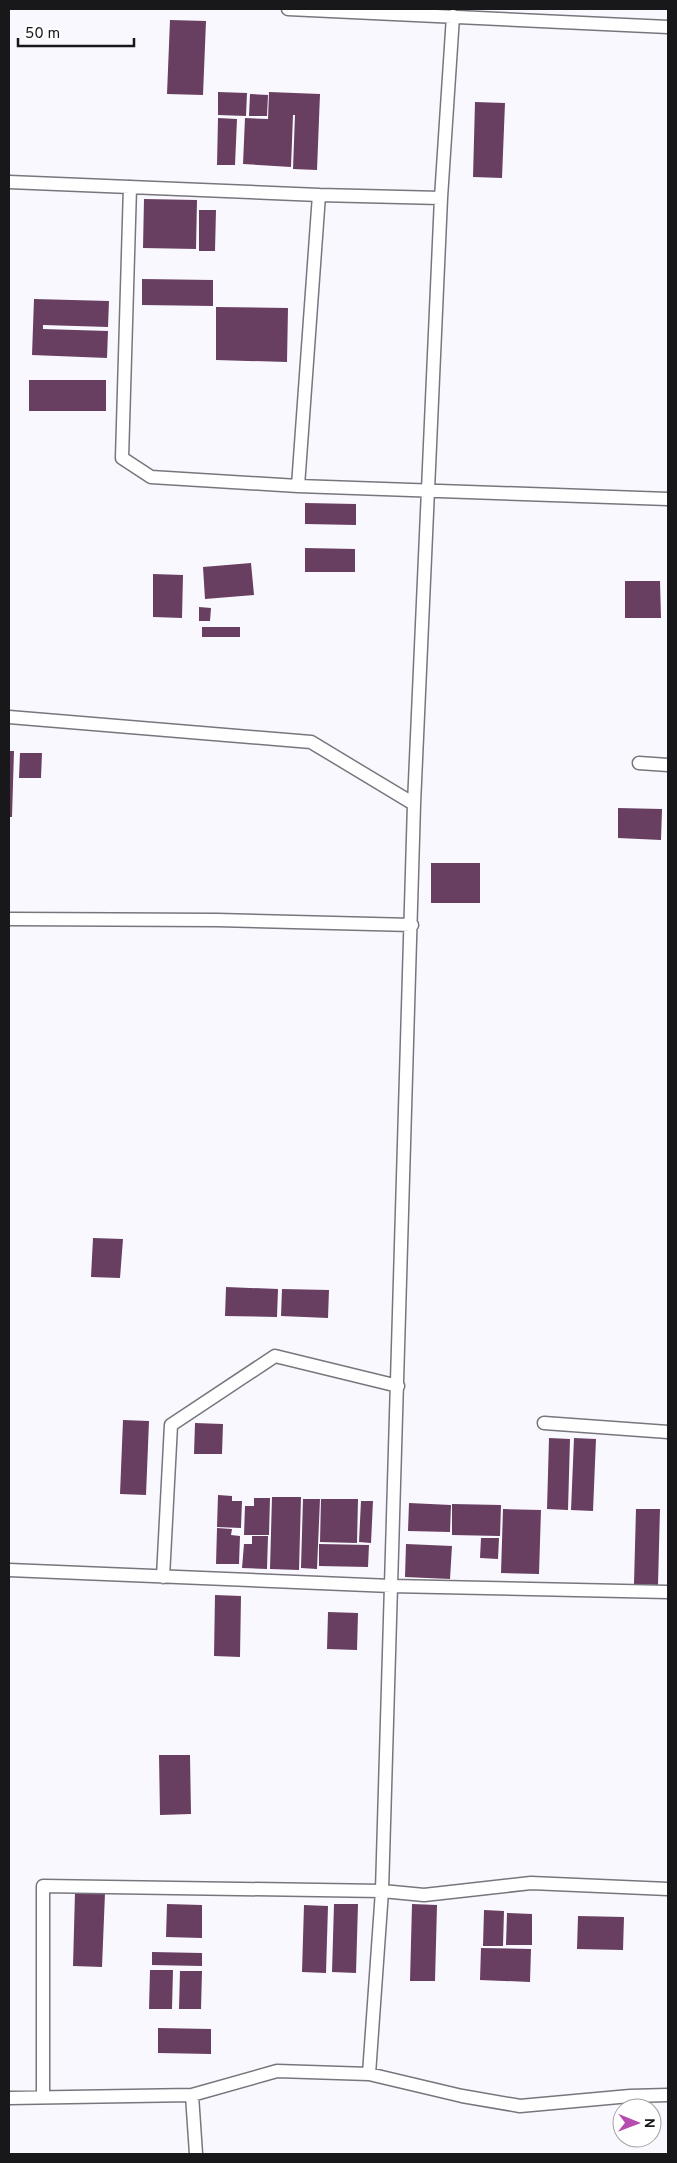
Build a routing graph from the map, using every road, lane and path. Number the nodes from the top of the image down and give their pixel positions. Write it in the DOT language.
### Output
graph roads {
  1 [pos="288,9"];
  2 [pos="453,16"];
  3 [pos="668,27"];
  4 [pos="9,182"];
  5 [pos="130,187"];
  6 [pos="319,195"];
  7 [pos="442,198"];
  8 [pos="298,486"];
  9 [pos="429,491"];
  10 [pos="668,499"];
  11 [pos="9,717"];
  12 [pos="639,763"];
  13 [pos="668,765"];
  14 [pos="414,804"];
  15 [pos="9,919"];
  16 [pos="412,924"];
  17 [pos="398,1386"];
  18 [pos="544,1423"];
  19 [pos="668,1432"];
  20 [pos="9,1570"];
  21 [pos="163,1577"];
  22 [pos="391,1586"];
  23 [pos="668,1592"];
  24 [pos="668,1889"];
  25 [pos="382,1891"];
  26 [pos="369,2074"];
  27 [pos="192,2095"];
  28 [pos="668,2095"];
  29 [pos="43,2097"];
  30 [pos="9,2098"];
  31 [pos="196,2154"];
  1 -- 2 [label="street"];
  2 -- 3 [label="street"];
  2 -- 7 [label="street"];
  4 -- 5 [label="street"];
  5 -- 6 [label="street"];
  5 -- 8 [label="street"];
  6 -- 7 [label="street"];
  6 -- 8 [label="street"];
  7 -- 9 [label="street"];
  8 -- 9 [label="street"];
  9 -- 10 [label="street"];
  9 -- 14 [label="street"];
  11 -- 14 [label="street"];
  12 -- 13 [label="street"];
  14 -- 16 [label="street"];
  15 -- 16 [label="street"];
  16 -- 17 [label="street"];
  17 -- 21 [label="street"];
  17 -- 22 [label="street"];
  18 -- 19 [label="street"];
  20 -- 21 [label="street"];
  21 -- 22 [label="street"];
  22 -- 23 [label="street"];
  22 -- 25 [label="street"];
  24 -- 25 [label="street"];
  25 -- 26 [label="street"];
  25 -- 29 [label="street"];
  26 -- 27 [label="street"];
  26 -- 28 [label="street"];
  27 -- 29 [label="street"];
  27 -- 31 [label="street"];
  29 -- 30 [label="street"];
}
